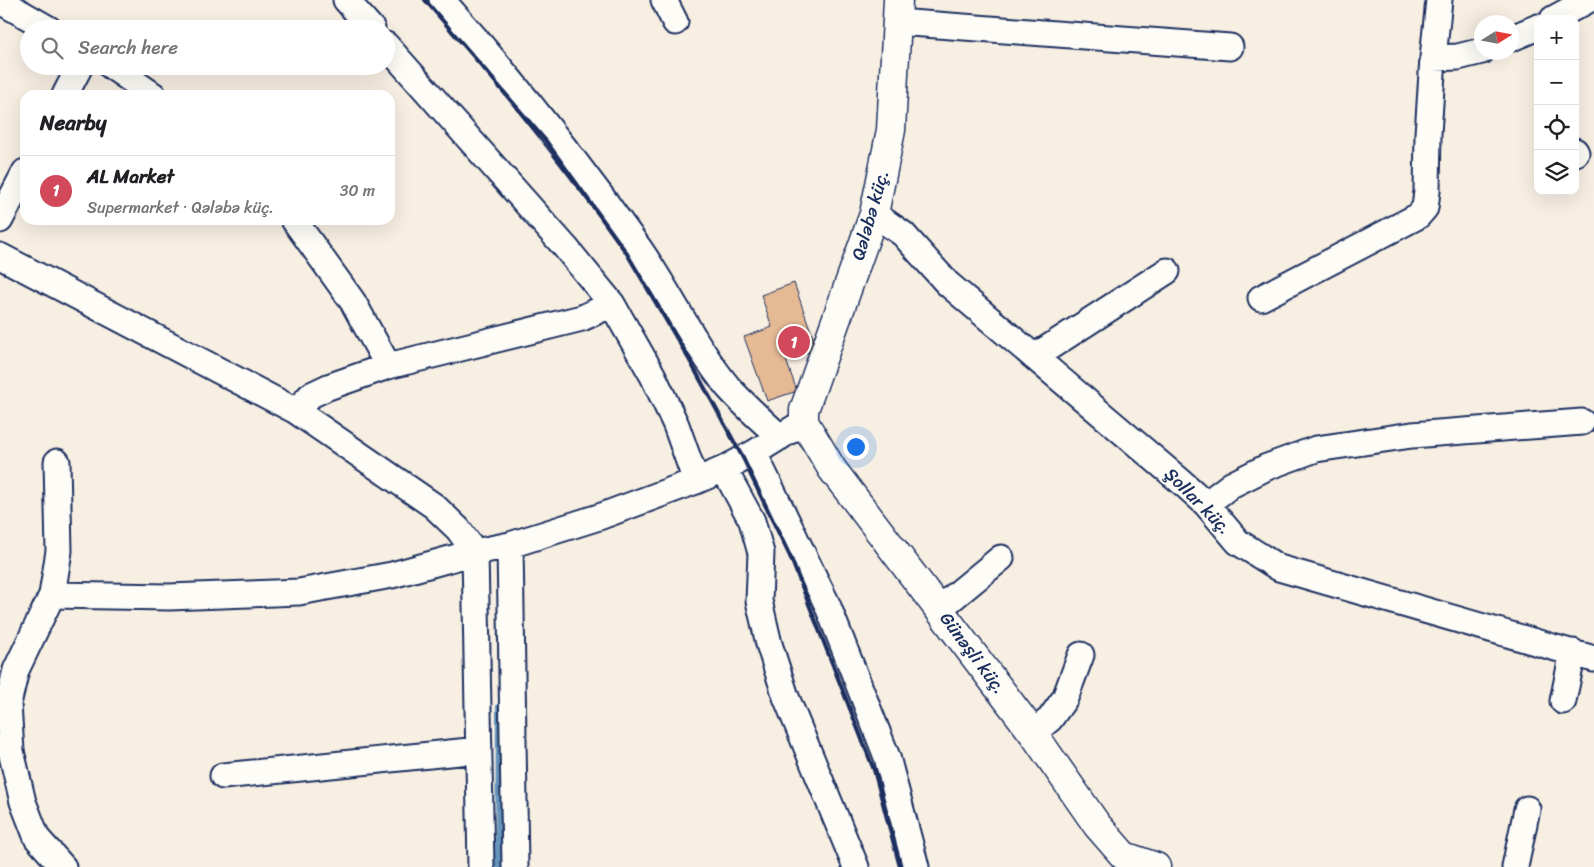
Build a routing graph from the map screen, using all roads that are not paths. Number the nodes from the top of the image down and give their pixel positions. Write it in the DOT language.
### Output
graph roads {
  1 [pos="346,0"];
  2 [pos="442,0"];
  3 [pos="664,0"];
  4 [pos="1439,0"];
  5 [pos="1588,0"];
  6 [pos="0,1"];
  7 [pos="898,11"];
  8 [pos="1560,15"];
  9 [pos="33,20"];
  10 [pos="364,20"];
  11 [pos="675,22"];
  12 [pos="1534,29"];
  13 [pos="1519,35"];
  14 [pos="1230,47"];
  15 [pos="1474,53"];
  16 [pos="395,55"];
  17 [pos="1433,58"];
  18 [pos="75,75"];
  19 [pos="124,75"];
  20 [pos="68,90"];
  21 [pos="146,90"];
  22 [pos="20,182"];
  23 [pos="874,214"];
  24 [pos="0,220"];
  25 [pos="298,225"];
  26 [pos="0,256"];
  27 [pos="1166,271"];
  28 [pos="1260,298"];
  29 [pos="612,304"];
  30 [pos="1034,357"];
  31 [pos="388,366"];
  32 [pos="296,411"];
  33 [pos="804,422"];
  34 [pos="1582,422"];
  35 [pos="780,437"];
  36 [pos="754,453"];
  37 [pos="57,462"];
  38 [pos="724,469"];
  39 [pos="696,481"];
  40 [pos="1206,504"];
  41 [pos="510,546"];
  42 [pos="475,552"];
  43 [pos="1001,558"];
  44 [pos="52,595"];
  45 [pos="939,609"];
  46 [pos="1082,654"];
  47 [pos="1583,656"];
  48 [pos="1563,701"];
  49 [pos="1033,733"];
  50 [pos="479,750"];
  51 [pos="223,776"];
  52 [pos="1527,809"];
  53 [pos="63,867"];
  54 [pos="481,867"];
  55 [pos="515,867"];
  56 [pos="856,867"];
  57 [pos="916,867"];
  58 [pos="1156,867"];
  59 [pos="1515,867"];
  1 -- 10 [label="street"];
  2 -- 35 [label="street"];
  3 -- 11 [label="street"];
  4 -- 17 [label="street"];
  5 -- 8 [label="street"];
  6 -- 9 [label="street"];
  7 -- 14 [label="street"];
  7 -- 23 [label="street, Qələbə küç."];
  12 -- 13 [label="street"];
  15 -- 17 [label="street"];
  16 -- 29 [label="street"];
  17 -- 28 [label="street"];
  18 -- 20 [label="street"];
  19 -- 21 [label="street"];
  22 -- 24 [label="street"];
  23 -- 30 [label="street, Şollar küç."];
  23 -- 33 [label="street, Qələbə küç."];
  25 -- 31 [label="street"];
  26 -- 32 [label="street"];
  27 -- 30 [label="street"];
  29 -- 31 [label="street"];
  29 -- 39 [label="street"];
  30 -- 40 [label="street, Şollar küç."];
  31 -- 32 [label="street"];
  32 -- 42 [label="street"];
  33 -- 35 [label="street"];
  33 -- 45 [label="street, Günəşli küç."];
  34 -- 40 [label="street"];
  35 -- 36 [label="street"];
  36 -- 38 [label="street"];
  36 -- 57 [label="street"];
  37 -- 44 [label="street"];
  38 -- 39 [label="street"];
  38 -- 56 [label="street"];
  39 -- 41 [label="street"];
  40 -- 47 [label="street, Şollar küç."];
  41 -- 42 [label="street"];
  41 -- 55 [label="street"];
  42 -- 44 [label="street"];
  42 -- 50 [label="street"];
  43 -- 45 [label="street"];
  44 -- 53 [label="street"];
  45 -- 49 [label="street, Günəşli küç."];
  46 -- 49 [label="street"];
  47 -- 48 [label="street"];
  49 -- 58 [label="street, Günəşli küç."];
  50 -- 51 [label="street"];
  50 -- 54 [label="street"];
  52 -- 59 [label="street"];
}
